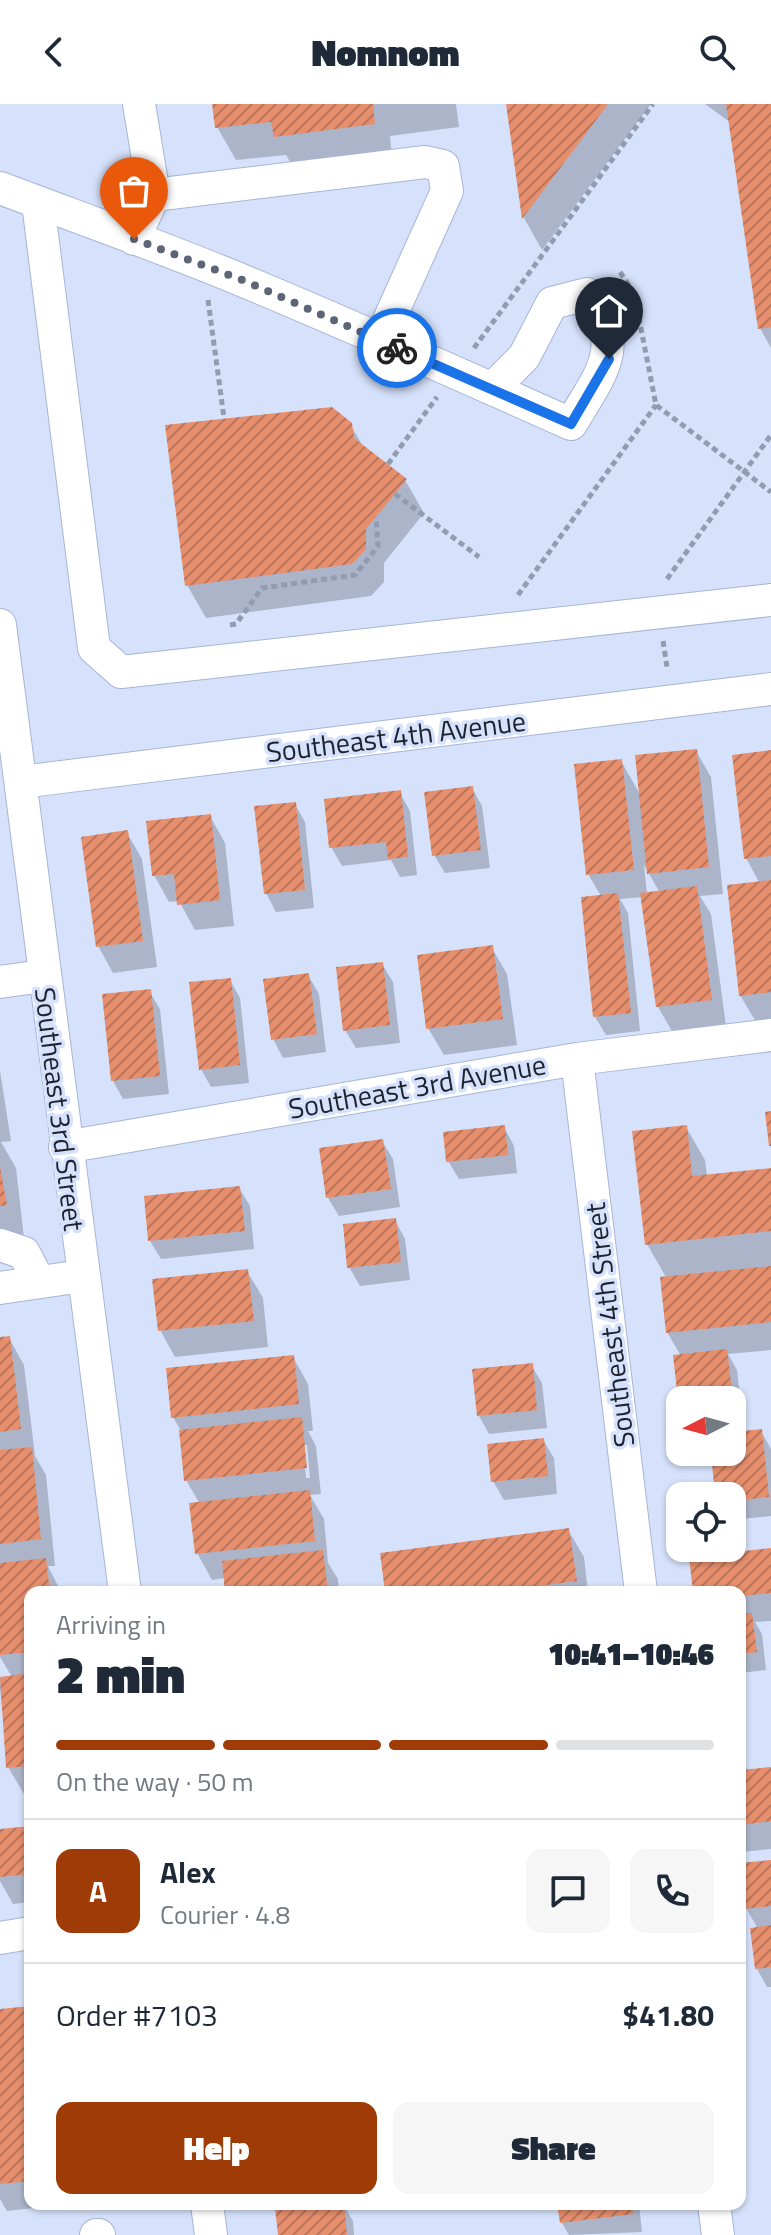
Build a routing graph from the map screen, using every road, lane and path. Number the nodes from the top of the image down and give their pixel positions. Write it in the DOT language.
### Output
graph roads {
  1 [pos="139,104"];
  2 [pos="653,104"];
  3 [pos="0,188"];
  4 [pos="154,195"];
  5 [pos="38,203"];
  6 [pos="134,239"];
  7 [pos="620,272"];
  8 [pos="207,288"];
  9 [pos="380,340"];
  10 [pos="455,373"];
  11 [pos="492,389"];
  12 [pos="656,405"];
  13 [pos="224,418"];
  14 [pos="771,435"];
  15 [pos="388,464"];
  16 [pos="745,471"];
  17 [pos="771,492"];
  18 [pos="395,494"];
  19 [pos="376,517"];
  20 [pos="479,557"];
  21 [pos="771,600"];
  22 [pos="659,613"];
  23 [pos="0,625"];
  24 [pos="222,626"];
  25 [pos="492,631"];
  26 [pos="667,667"];
  27 [pos="771,689"];
  28 [pos="21,782"];
  29 [pos="43,976"];
  30 [pos="0,982"];
  31 [pos="771,1035"];
  32 [pos="577,1059"];
  33 [pos="65,1147"];
  34 [pos="0,1245"];
  35 [pos="82,1276"];
  36 [pos="39,1282"];
  37 [pos="0,1288"];
  38 [pos="124,1586"];
  39 [pos="640,1586"];
  40 [pos="24,1934"];
  41 [pos="0,1938"];
  42 [pos="715,2210"];
  43 [pos="718,2235"];
  1 -- 4 [label="street"];
  2 -- 10 [label="path"];
  3 -- 5 [label="street"];
  4 -- 6 [label="street"];
  4 -- 9 [label="street"];
  5 -- 6 [label="street"];
  5 -- 25 [label="street"];
  6 -- 9 [label="street"];
  7 -- 12 [label="path"];
  8 -- 13 [label="path"];
  9 -- 10 [label="street"];
  10 -- 11 [label="street"];
  10 -- 15 [label="path"];
  12 -- 16 [label="path"];
  12 -- 25 [label="path"];
  14 -- 16 [label="path"];
  16 -- 17 [label="path"];
  16 -- 22 [label="path"];
  18 -- 20 [label="path"];
  19 -- 24 [label="path"];
  21 -- 22 [label="street"];
  22 -- 25 [label="street"];
  22 -- 26 [label="path"];
  23 -- 28 [label="street, Southeast 3rd Street"];
  27 -- 28 [label="street, Southeast 4th Avenue"];
  28 -- 29 [label="street, Southeast 3rd Street"];
  29 -- 30 [label="street"];
  29 -- 33 [label="street, Southeast 3rd Street"];
  31 -- 32 [label="street, Southeast 3rd Avenue"];
  32 -- 33 [label="street, Southeast 3rd Avenue"];
  32 -- 39 [label="street, Southeast 4th Street"];
  33 -- 35 [label="street, Southeast 3rd Street"];
  34 -- 36 [label="street"];
  35 -- 36 [label="street"];
  35 -- 38 [label="street, Southeast 3rd Street"];
  36 -- 37 [label="street"];
  40 -- 41 [label="street"];
  42 -- 43 [label="street"];
}
